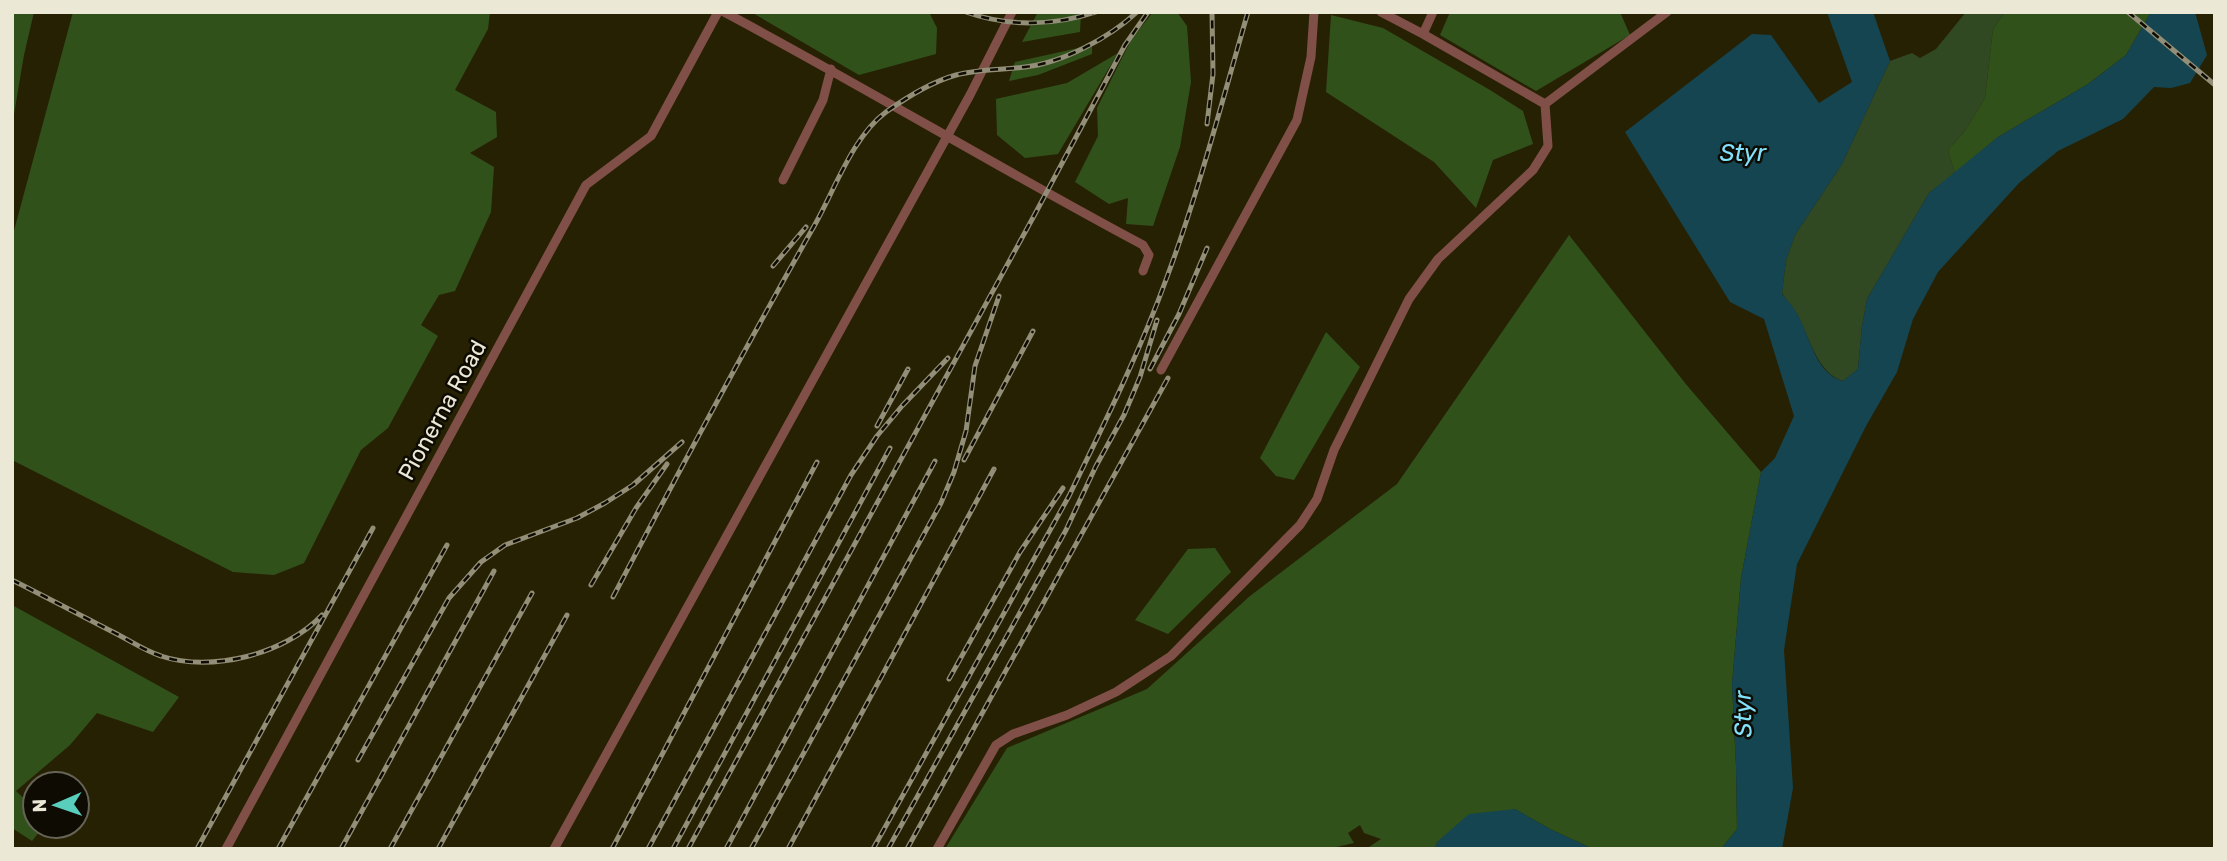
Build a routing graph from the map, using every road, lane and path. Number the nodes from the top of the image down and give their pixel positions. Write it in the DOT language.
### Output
graph roads {
  1 [pos="718,12"];
  2 [pos="724,12"];
  3 [pos="1012,12"];
  4 [pos="1314,12"];
  5 [pos="1381,12"];
  6 [pos="1433,12"];
  7 [pos="1667,12"];
  8 [pos="1423,34"];
  9 [pos="831,69"];
  10 [pos="1545,104"];
  11 [pos="947,135"];
  12 [pos="783,180"];
  13 [pos="1143,271"];
  14 [pos="1161,370"];
  15 [pos="226,849"];
  16 [pos="554,849"];
  17 [pos="937,849"];
  1 -- 15 [label="street, Pionerna Road"];
  2 -- 9 [label="street"];
  3 -- 11 [label="street"];
  4 -- 14 [label="street"];
  5 -- 8 [label="street"];
  6 -- 8 [label="street"];
  7 -- 10 [label="street"];
  8 -- 10 [label="street"];
  9 -- 11 [label="street"];
  9 -- 12 [label="street"];
  10 -- 17 [label="street"];
  11 -- 13 [label="street"];
  11 -- 16 [label="street"];
}
